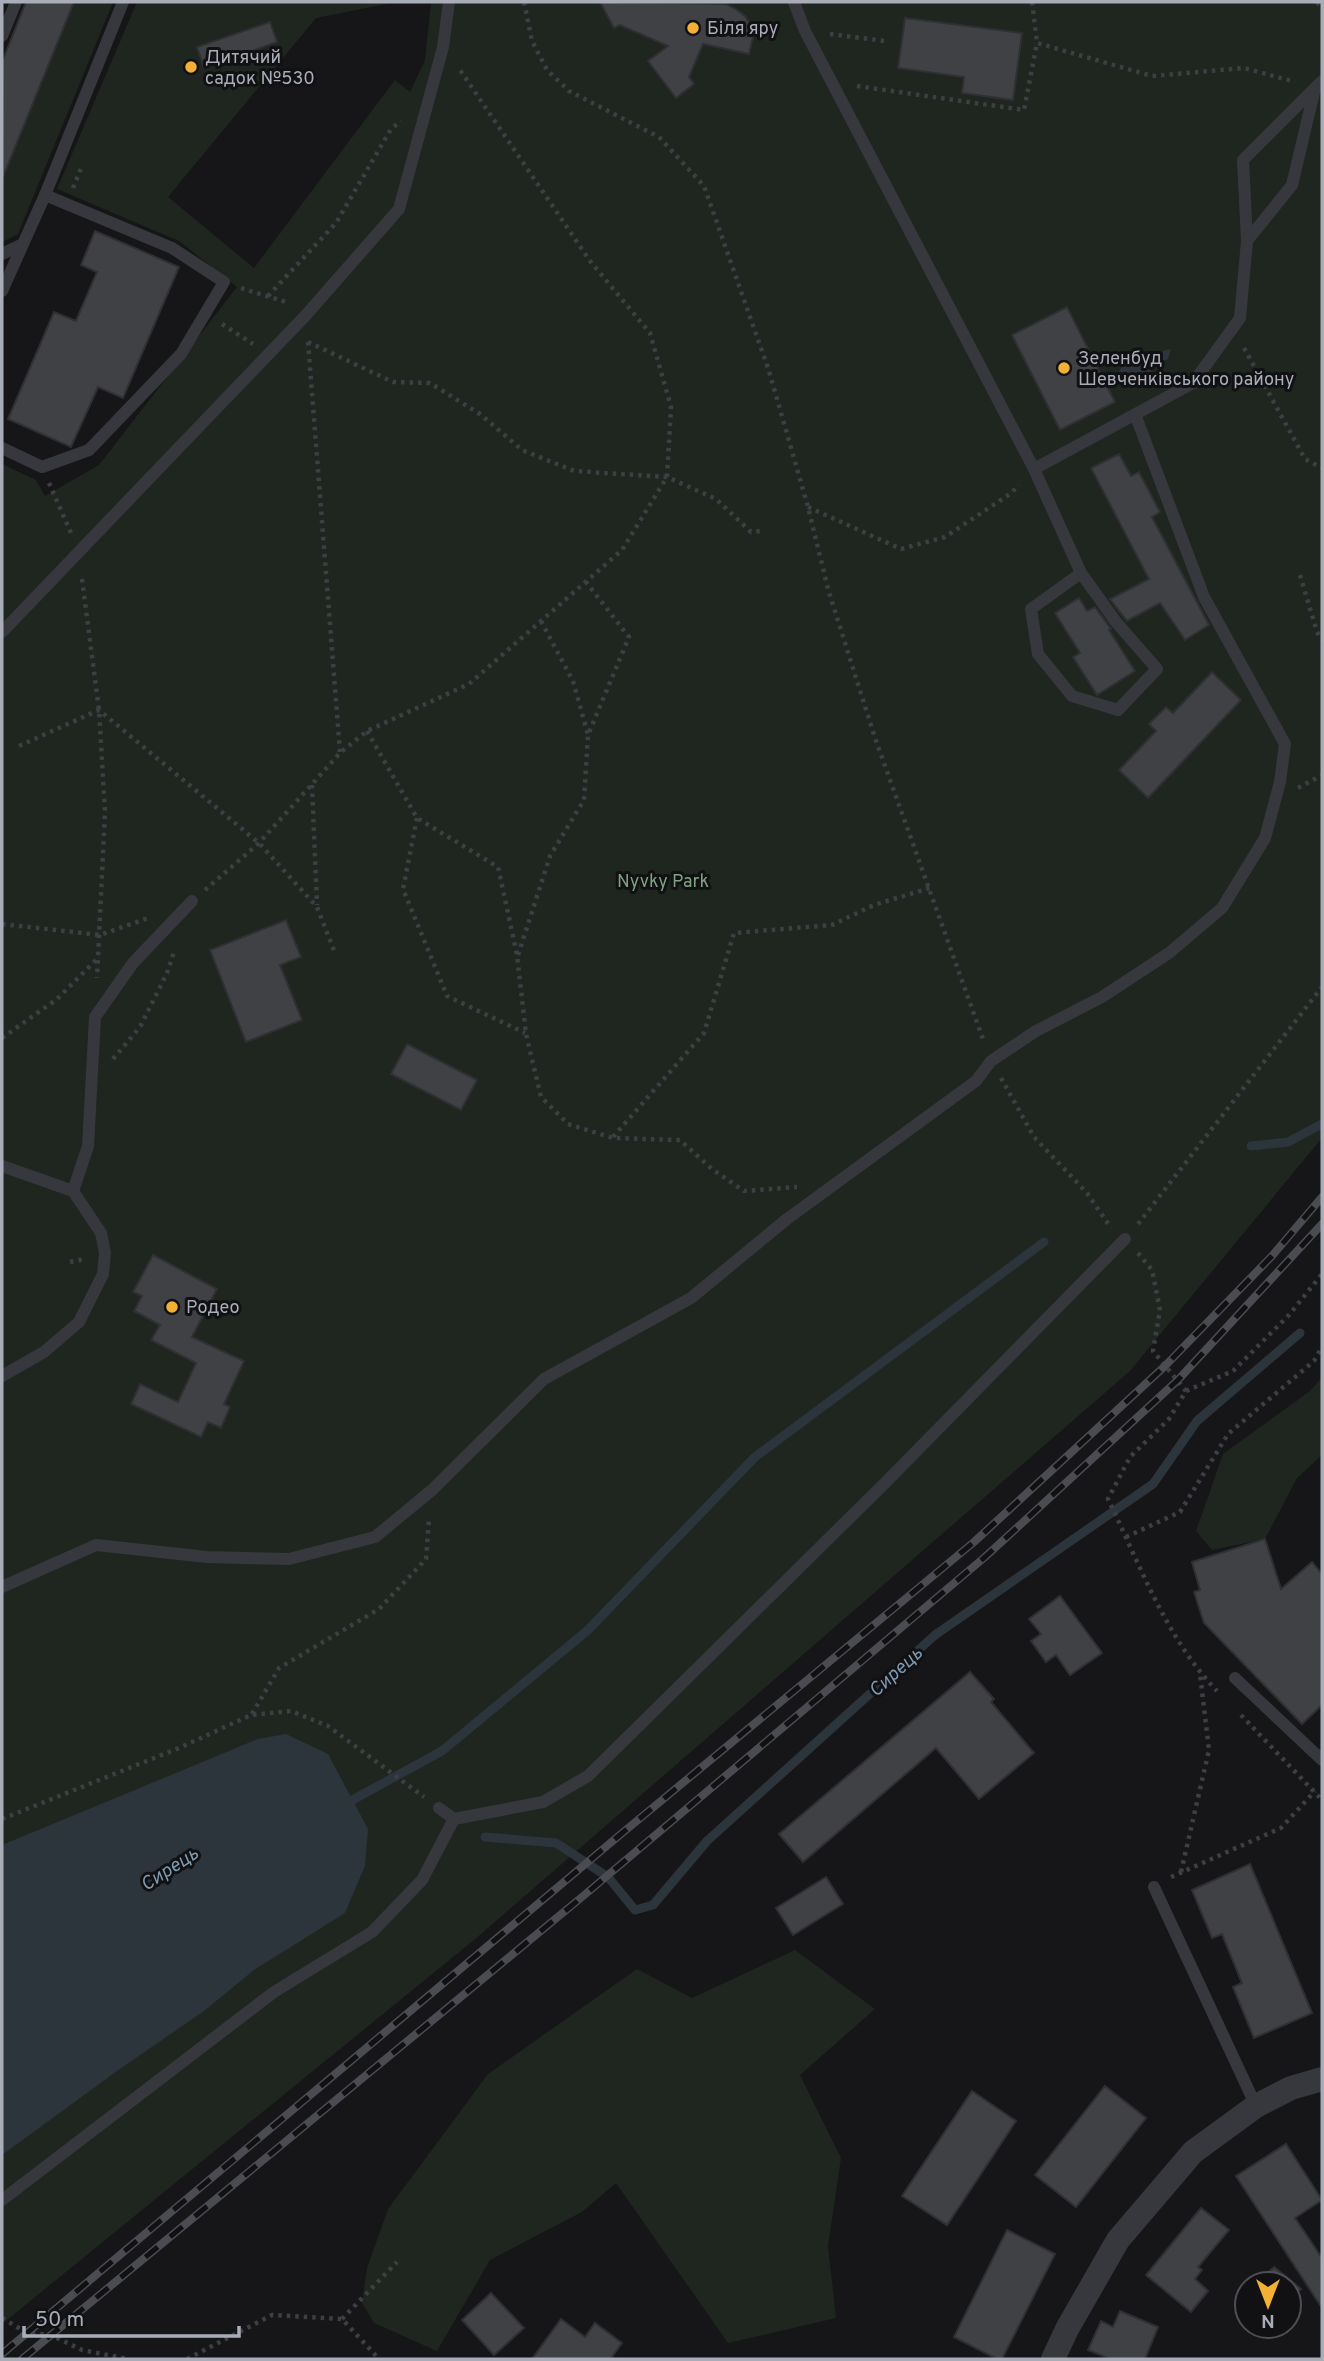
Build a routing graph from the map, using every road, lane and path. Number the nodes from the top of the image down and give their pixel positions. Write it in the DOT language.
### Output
graph roads {
  1 [pos="16,2"];
  2 [pos="123,2"];
  3 [pos="449,2"];
  4 [pos="524,2"];
  5 [pos="794,2"];
  6 [pos="1032,2"];
  7 [pos="1317,2"];
  8 [pos="1322,8"];
  9 [pos="805,31"];
  10 [pos="2,36"];
  11 [pos="885,41"];
  12 [pos="1037,43"];
  13 [pos="443,47"];
  14 [pos="832,83"];
  15 [pos="1319,84"];
  16 [pos="429,99"];
  17 [pos="45,195"];
  18 [pos="1247,240"];
  19 [pos="23,244"];
  20 [pos="2,254"];
  21 [pos="224,282"];
  22 [pos="2,291"];
  23 [pos="268,296"];
  24 [pos="205,314"];
  25 [pos="306,315"];
  26 [pos="1240,318"];
  27 [pos="308,342"];
  28 [pos="269,353"];
  29 [pos="1135,414"];
  30 [pos="2,448"];
  31 [pos="42,467"];
  32 [pos="1322,468"];
  33 [pos="1034,469"];
  34 [pos="667,477"];
  35 [pos="808,507"];
  36 [pos="760,531"];
  37 [pos="79,551"];
  38 [pos="1082,573"];
  39 [pos="1300,575"];
  40 [pos="586,582"];
  41 [pos="541,621"];
  42 [pos="2,632"];
  43 [pos="1322,640"];
  44 [pos="99,710"];
  45 [pos="367,731"];
  46 [pos="587,735"];
  47 [pos="19,746"];
  48 [pos="340,753"];
  49 [pos="312,784"];
  50 [pos="417,818"];
  51 [pos="258,843"];
  52 [pos="930,888"];
  53 [pos="192,901"];
  54 [pos="317,907"];
  55 [pos="152,916"];
  56 [pos="2,924"];
  57 [pos="100,935"];
  58 [pos="175,949"];
  59 [pos="335,953"];
  60 [pos="517,955"];
  61 [pos="99,957"];
  62 [pos="1322,987"];
  63 [pos="526,1034"];
  64 [pos="2,1038"];
  65 [pos="991,1061"];
  66 [pos="92,1085"];
  67 [pos="612,1138"];
  68 [pos="2,1166"];
  69 [pos="835,1184"];
  70 [pos="73,1191"];
  71 [pos="1125,1239"];
  72 [pos="1322,1274"];
  73 [pos="1322,1347"];
  74 [pos="2,1376"];
  75 [pos="1185,1391"];
  76 [pos="432,1490"];
  77 [pos="1126,1537"];
  78 [pos="2,1587"];
  79 [pos="1200,1674"];
  80 [pos="1235,1678"];
  81 [pos="1219,1693"];
  82 [pos="1238,1713"];
  83 [pos="251,1715"];
  84 [pos="1322,1760"];
  85 [pos="1315,1791"];
  86 [pos="1322,1800"];
  87 [pos="439,1808"];
  88 [pos="2,1819"];
  89 [pos="454,1819"];
  90 [pos="1181,1872"];
  91 [pos="1154,1887"];
  92 [pos="1322,2079"];
  93 [pos="1256,2106"];
  94 [pos="2,2200"];
  95 [pos="397,2262"];
  96 [pos="2,2318"];
  97 [pos="342,2319"];
  98 [pos="128,2359"];
  99 [pos="187,2359"];
  100 [pos="379,2359"];
  101 [pos="1053,2359"];
  1 -- 10 [label="lane"];
  2 -- 17 [label="lane"];
  3 -- 13 [label="lane"];
  4 -- 35 [label="path"];
  5 -- 9 [label="lane"];
  6 -- 12 [label="path"];
  7 -- 8 [label="path"];
  9 -- 11 [label="path"];
  9 -- 14 [label="lane"];
  12 -- 14 [label="path"];
  12 -- 15 [label="path"];
  13 -- 16 [label="lane"];
  13 -- 34 [label="path"];
  14 -- 33 [label="lane"];
  15 -- 18 [label="lane"];
  15 -- 18 [label="lane"];
  16 -- 23 [label="path"];
  16 -- 25 [label="lane"];
  17 -- 19 [label="lane"];
  17 -- 21 [label="lane"];
  18 -- 26 [label="lane"];
  19 -- 20 [label="lane"];
  19 -- 22 [label="lane"];
  21 -- 23 [label="path"];
  21 -- 24 [label="lane"];
  23 -- 25 [label="path"];
  24 -- 28 [label="path"];
  24 -- 31 [label="lane"];
  25 -- 27 [label="path"];
  25 -- 28 [label="lane"];
  26 -- 29 [label="lane"];
  26 -- 32 [label="path"];
  27 -- 34 [label="path"];
  27 -- 48 [label="path"];
  28 -- 37 [label="lane"];
  29 -- 33 [label="lane"];
  29 -- 65 [label="lane"];
  30 -- 31 [label="lane"];
  31 -- 37 [label="path"];
  33 -- 35 [label="path"];
  33 -- 38 [label="lane"];
  34 -- 36 [label="path"];
  34 -- 40 [label="path"];
  35 -- 52 [label="path"];
  37 -- 42 [label="lane"];
  37 -- 44 [label="path"];
  38 -- 38 [label="lane"];
  39 -- 43 [label="path"];
  40 -- 41 [label="path"];
  40 -- 46 [label="path"];
  41 -- 45 [label="path"];
  41 -- 46 [label="path"];
  44 -- 47 [label="path"];
  44 -- 51 [label="path"];
  44 -- 57 [label="path"];
  45 -- 48 [label="path"];
  45 -- 50 [label="path"];
  46 -- 60 [label="path"];
  48 -- 49 [label="path"];
  49 -- 51 [label="path"];
  49 -- 54 [label="path"];
  50 -- 60 [label="path"];
  50 -- 63 [label="path"];
  51 -- 53 [label="path"];
  51 -- 54 [label="path"];
  52 -- 65 [label="path"];
  52 -- 67 [label="path"];
  53 -- 66 [label="lane"];
  54 -- 59 [label="path"];
  55 -- 57 [label="path"];
  56 -- 57 [label="path"];
  58 -- 66 [label="path"];
  60 -- 63 [label="path"];
  61 -- 64 [label="path"];
  62 -- 71 [label="path"];
  63 -- 67 [label="path"];
  65 -- 69 [label="lane"];
  65 -- 71 [label="path"];
  66 -- 70 [label="lane"];
  67 -- 69 [label="path"];
  68 -- 70 [label="lane"];
  69 -- 76 [label="lane"];
  70 -- 74 [label="lane"];
  71 -- 75 [label="path"];
  71 -- 89 [label="lane"];
  72 -- 75 [label="path"];
  73 -- 77 [label="path"];
  75 -- 77 [label="path"];
  76 -- 78 [label="lane"];
  76 -- 83 [label="path"];
  77 -- 79 [label="path"];
  79 -- 81 [label="path"];
  79 -- 90 [label="path"];
  80 -- 84 [label="lane"];
  82 -- 85 [label="path"];
  83 -- 87 [label="path"];
  83 -- 88 [label="path"];
  85 -- 86 [label="path"];
  85 -- 90 [label="path"];
  87 -- 89 [label="lane"];
  89 -- 94 [label="lane"];
  90 -- 91 [label="path"];
  91 -- 93 [label="lane"];
  92 -- 93 [label="street"];
  93 -- 101 [label="street"];
  95 -- 97 [label="path"];
  96 -- 98 [label="path"];
  97 -- 99 [label="path"];
  97 -- 100 [label="path"];
}
